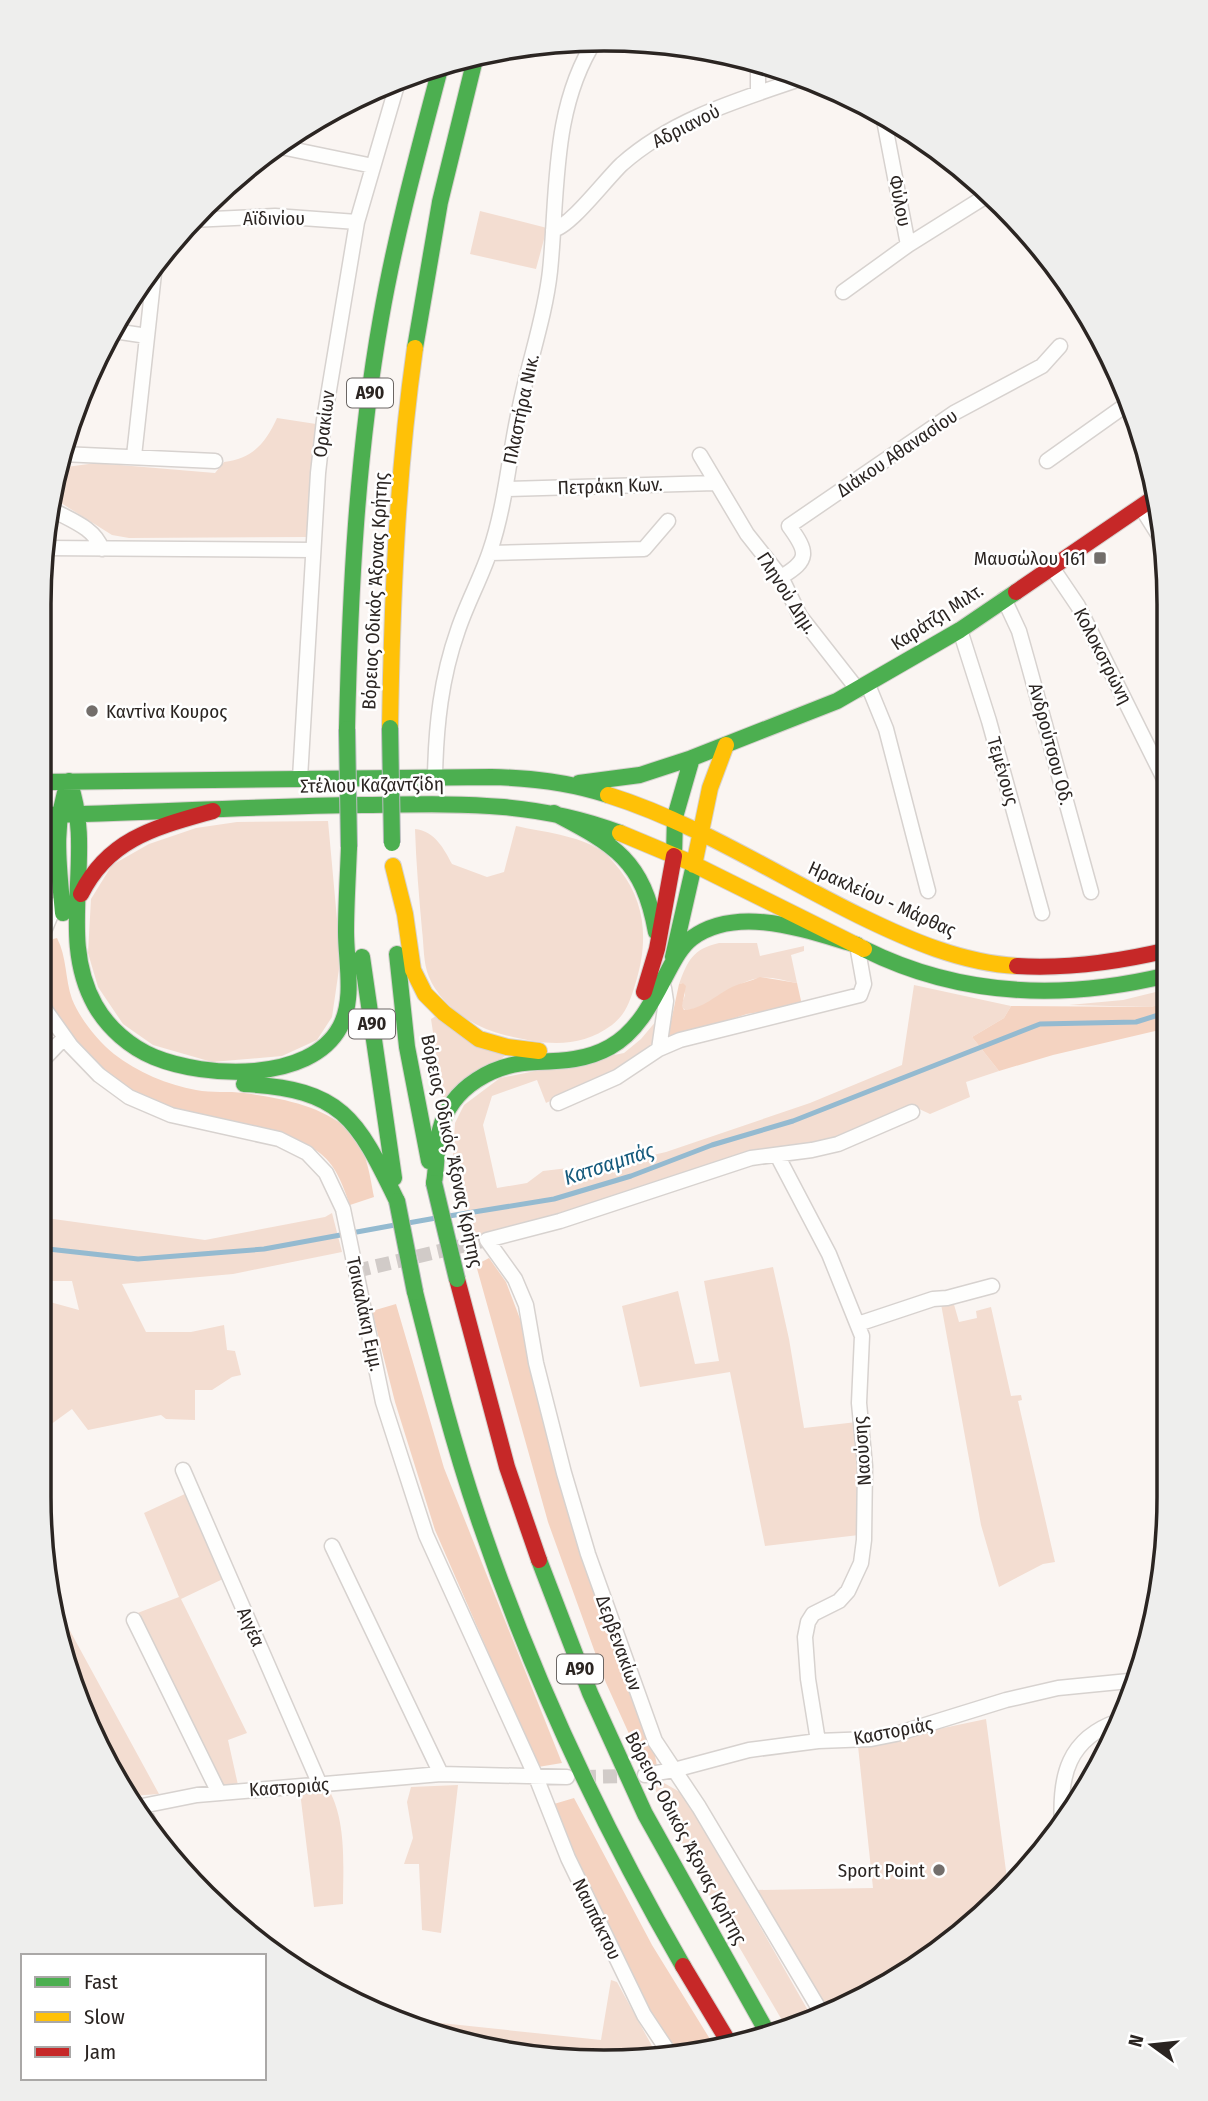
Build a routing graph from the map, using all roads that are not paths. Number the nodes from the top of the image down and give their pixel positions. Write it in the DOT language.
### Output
graph roads {
  1 [pos="589,51"];
  2 [pos="474,67"];
  3 [pos="758,73"];
  4 [pos="438,77"];
  5 [pos="789,83"];
  6 [pos="395,92"];
  7 [pos="758,93"];
  8 [pos="885,128"];
  9 [pos="290,149"];
  10 [pos="373,166"];
  11 [pos="981,199"];
  12 [pos="207,219"];
  13 [pos="357,222"];
  14 [pos="552,230"];
  15 [pos="908,246"];
  16 [pos="153,285"];
  17 [pos="843,292"];
  18 [pos="122,332"];
  19 [pos="147,336"];
  20 [pos="1060,346"];
  21 [pos="1121,409"];
  22 [pos="72,454"];
  23 [pos="700,455"];
  24 [pos="134,456"];
  25 [pos="215,461"];
  26 [pos="1047,461"];
  27 [pos="715,483"];
  28 [pos="506,489"];
  29 [pos="1148,502"];
  30 [pos="58,513"];
  31 [pos="668,521"];
  32 [pos="54,548"];
  33 [pos="102,549"];
  34 [pos="313,550"];
  35 [pos="490,553"];
  36 [pos="1051,566"];
  37 [pos="781,578"];
  38 [pos="1004,599"];
  39 [pos="960,630"];
  40 [pos="863,688"];
  41 [pos="726,745"];
  42 [pos="692,758"];
  43 [pos="1157,765"];
  44 [pos="435,776"];
  45 [pos="300,778"];
  46 [pos="69,781"];
  47 [pos="51,782"];
  48 [pos="570,784"];
  49 [pos="213,811"];
  50 [pos="554,813"];
  51 [pos="51,815"];
  52 [pos="58,815"];
  53 [pos="78,815"];
  54 [pos="674,822"];
  55 [pos="700,835"];
  56 [pos="349,847"];
  57 [pos="674,856"];
  58 [pos="694,864"];
  59 [pos="393,866"];
  60 [pos="928,891"];
  61 [pos="1091,892"];
  62 [pos="51,899"];
  63 [pos="78,902"];
  64 [pos="55,905"];
  65 [pos="1042,913"];
  66 [pos="51,914"];
  67 [pos="64,923"];
  68 [pos="857,945"];
  69 [pos="657,949"];
  70 [pos="1157,952"];
  71 [pos="671,965"];
  72 [pos="1157,977"];
  73 [pos="663,985"];
  74 [pos="51,1019"];
  75 [pos="64,1038"];
  76 [pos="659,1049"];
  77 [pos="51,1052"];
  78 [pos="558,1103"];
  79 [pos="912,1112"];
  80 [pos="778,1155"];
  81 [pos="434,1183"];
  82 [pos="397,1202"];
  83 [pos="992,1286"];
  84 [pos="858,1324"];
  85 [pos="183,1470"];
  86 [pos="332,1546"];
  87 [pos="134,1620"];
  88 [pos="1126,1681"];
  89 [pos="1107,1727"];
  90 [pos="818,1741"];
  91 [pos="674,1770"];
  92 [pos="442,1774"];
  93 [pos="645,1775"];
  94 [pos="536,1777"];
  95 [pos="567,1777"];
  96 [pos="320,1785"];
  97 [pos="219,1793"];
  98 [pos="145,1806"];
  99 [pos="1063,1806"];
  100 [pos="818,2007"];
  101 [pos="764,2026"];
  102 [pos="725,2037"];
  103 [pos="665,2047"];
  1 -- 14 [label="street, Πλαστήρα Νικ."];
  2 -- 59 [label="main road, Βόρειος Οδικός Άξονας Κρήτης / Α90, bridge"];
  3 -- 7 [label="street"];
  4 -- 56 [label="main road, Βόρειος Οδικός Άξονας Κρήτης / Α90, bridge"];
  5 -- 7 [label="street, Αδριανού"];
  6 -- 10 [label="street, Ορακίων"];
  7 -- 14 [label="street, Αδριανού"];
  8 -- 15 [label="street, Φύλου"];
  9 -- 10 [label="street"];
  10 -- 13 [label="street, Ορακίων"];
  11 -- 15 [label="street"];
  12 -- 13 [label="street, Αϊδινίου"];
  13 -- 34 [label="street, Ορακίων"];
  14 -- 28 [label="street, Πλαστήρα Νικ."];
  15 -- 17 [label="street"];
  16 -- 19 [label="street"];
  18 -- 19 [label="street"];
  19 -- 24 [label="street"];
  20 -- 37 [label="street, Διάκου Αθανασίου"];
  21 -- 26 [label="street"];
  22 -- 24 [label="street"];
  23 -- 27 [label="street, Γληνού Δημ."];
  24 -- 25 [label="street"];
  27 -- 28 [label="street, Πετράκη Κων."];
  27 -- 37 [label="street, Γληνού Δημ."];
  28 -- 35 [label="street, Πλαστήρα Νικ."];
  29 -- 36 [label="main road, Καράτζη Μιλτ."];
  30 -- 33 [label="street"];
  31 -- 35 [label="street"];
  32 -- 33 [label="street"];
  33 -- 34 [label="street"];
  34 -- 45 [label="street, Ορακίων"];
  35 -- 44 [label="street, Πλαστήρα Νικ."];
  36 -- 38 [label="main road, Καράτζη Μιλτ."];
  36 -- 43 [label="street, Κολοκοτρώνη"];
  37 -- 40 [label="street, Γληνού Δημ."];
  38 -- 39 [label="main road, Καράτζη Μιλτ."];
  38 -- 61 [label="street, Ανδρούτσου Οδ."];
  39 -- 40 [label="main road, Καράτζη Μιλτ."];
  39 -- 65 [label="street, Τεμένους"];
  40 -- 41 [label="main road, Καράτζη Μιλτ."];
  40 -- 60 [label="street, Γληνού Δημ."];
  41 -- 42 [label="main road, Καράτζη Μιλτ."];
  41 -- 55 [label="main road"];
  42 -- 48 [label="main road, Καράτζη Μιλτ."];
  42 -- 54 [label="main road"];
  44 -- 45 [label="main road, Στέλιου Καζαντζίδη"];
  44 -- 48 [label="main road, Στέλιου Καζαντζίδη"];
  45 -- 46 [label="main road, Στέλιου Καζαντζίδη"];
  46 -- 47 [label="main road, Στέλιου Καζαντζίδη"];
  46 -- 52 [label="main road"];
  46 -- 53 [label="main road"];
  48 -- 54 [label="main road, Στέλιου Καζαντζίδη"];
  49 -- 50 [label="main road, Στέλιου Καζαντζίδη"];
  49 -- 53 [label="main road, Στέλιου Καζαντζίδη"];
  49 -- 63 [label="main road"];
  50 -- 57 [label="main road, Στέλιου Καζαντζίδη"];
  50 -- 69 [label="main road"];
  51 -- 52 [label="main road, Στέλιου Καζαντζίδη"];
  52 -- 53 [label="main road, Στέλιου Καζαντζίδη"];
  52 -- 67 [label="main road"];
  53 -- 63 [label="main road"];
  54 -- 55 [label="main road, Ηρακλείου - Μάρθας"];
  54 -- 57 [label="main road"];
  55 -- 58 [label="main road"];
  55 -- 70 [label="main road, Ηρακλείου - Μάρθας"];
  56 -- 63 [label="main road"];
  56 -- 82 [label="main road, Βόρειος Οδικός Άξονας Κρήτης / Α90"];
  57 -- 58 [label="main road, Στέλιου Καζαντζίδη"];
  57 -- 69 [label="main road"];
  58 -- 68 [label="main road"];
  58 -- 71 [label="main road"];
  59 -- 69 [label="main road"];
  59 -- 81 [label="main road, Βόρειος Οδικός Άξονας Κρήτης / Α90"];
  62 -- 64 [label="main road"];
  64 -- 66 [label="street"];
  64 -- 67 [label="main road"];
  67 -- 82 [label="main road"];
  68 -- 71 [label="main road"];
  68 -- 72 [label="main road"];
  68 -- 76 [label="street"];
  71 -- 73 [label="main road"];
  73 -- 76 [label="street"];
  73 -- 81 [label="main road"];
  74 -- 75 [label="street, Τσικαλάκη Εμμ."];
  75 -- 77 [label="street"];
  75 -- 94 [label="street, Τσικαλάκη Εμμ."];
  76 -- 78 [label="street"];
  79 -- 80 [label="street"];
  80 -- 84 [label="street, Ναούσης"];
  80 -- 91 [label="street, Δερβενακίων"];
  81 -- 101 [label="main road, Βόρειος Οδικός Άξονας Κρήτης / Α90, bridge"];
  82 -- 102 [label="main road, Βόρειος Οδικός Άξονας Κρήτης / Α90, bridge"];
  83 -- 84 [label="street"];
  84 -- 90 [label="street, Ναούσης"];
  85 -- 96 [label="street, Αιγέα"];
  86 -- 92 [label="street"];
  87 -- 97 [label="street"];
  88 -- 90 [label="street, Καστοριάς"];
  89 -- 99 [label="street"];
  90 -- 91 [label="street, Καστοριάς"];
  91 -- 93 [label="street, Καστοριάς"];
  91 -- 100 [label="street, Δερβενακίων"];
  92 -- 94 [label="street, Καστοριάς"];
  92 -- 96 [label="street, Καστοριάς"];
  94 -- 95 [label="street, Καστοριάς"];
  94 -- 103 [label="street, Ναυπάκτου"];
  96 -- 97 [label="street, Καστοριάς"];
  97 -- 98 [label="street, Καστοριάς"];
}
